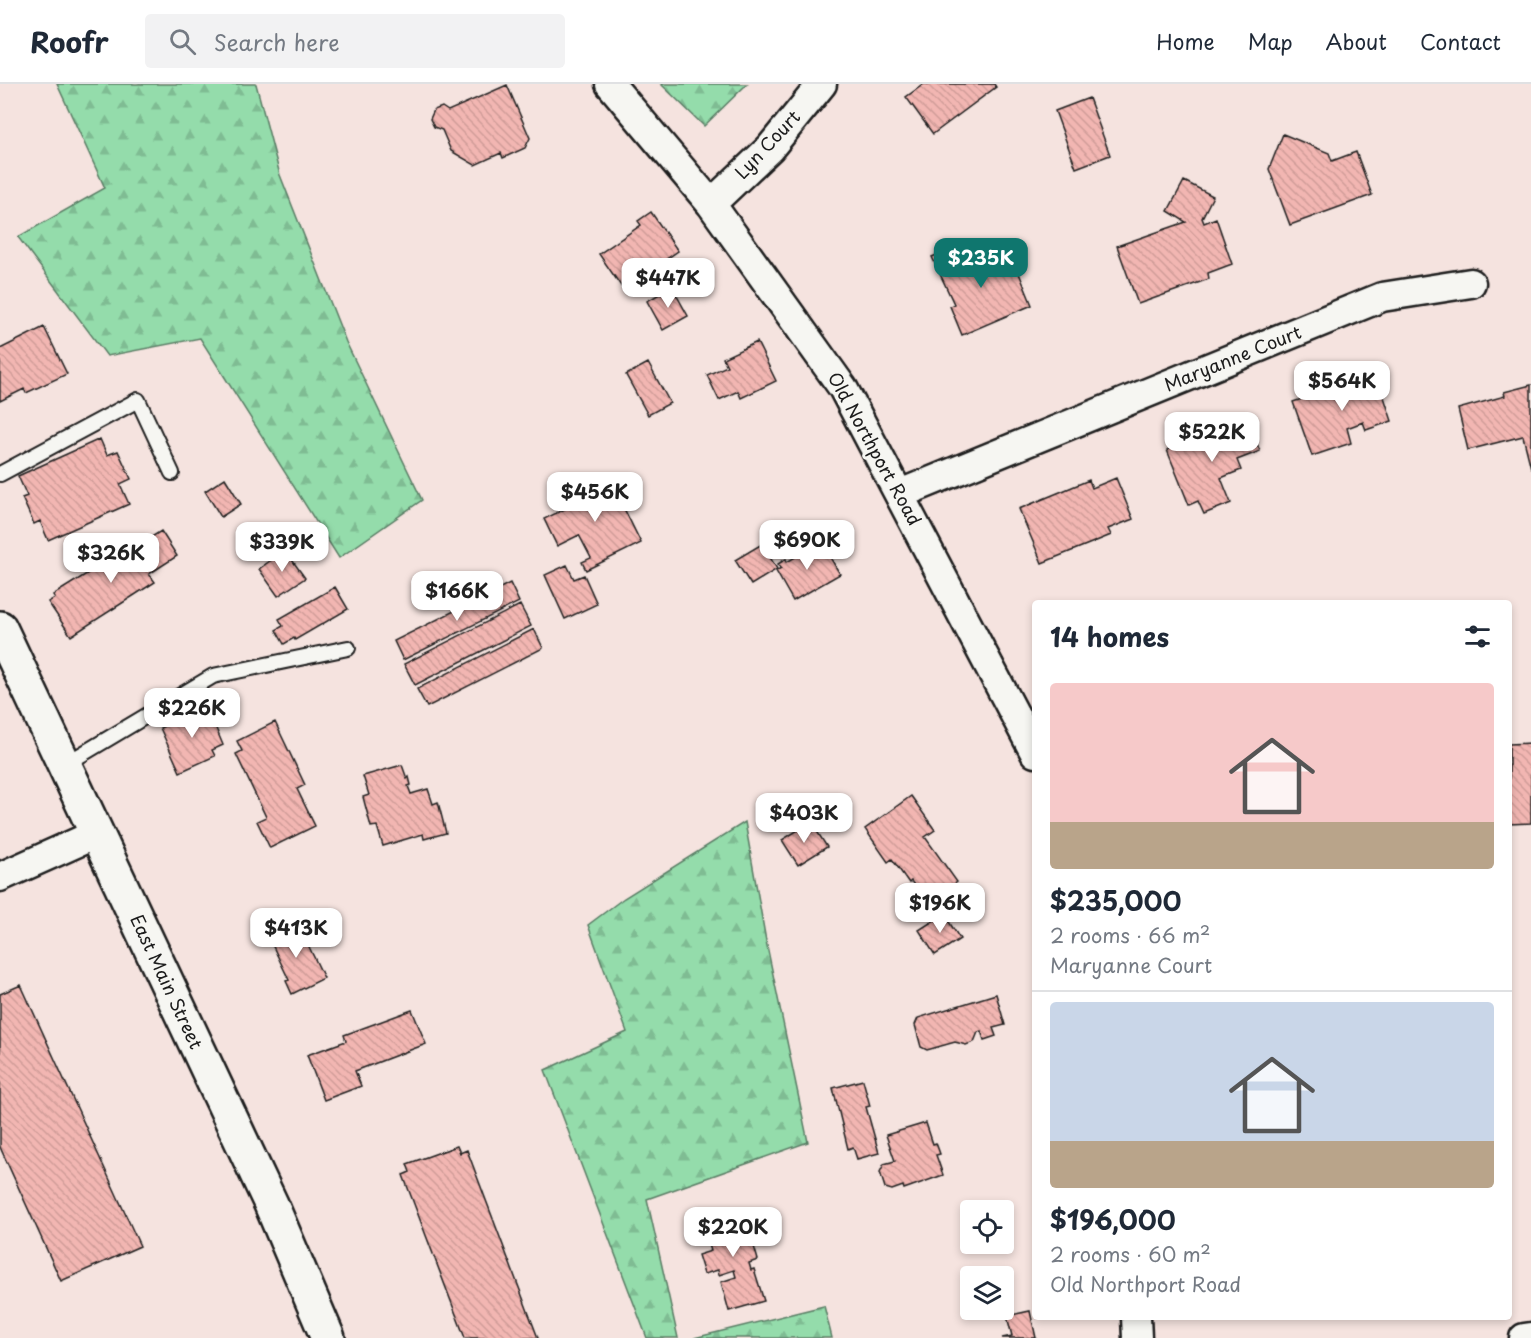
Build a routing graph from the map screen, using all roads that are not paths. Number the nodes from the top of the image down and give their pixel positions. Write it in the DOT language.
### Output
graph roads {
  1 [pos="610,84"];
  2 [pos="822,84"];
  3 [pos="711,204"];
  4 [pos="1471,283"];
  5 [pos="172,473"];
  6 [pos="0,474"];
  7 [pos="900,494"];
  8 [pos="0,628"];
  9 [pos="348,648"];
  10 [pos="1032,747"];
  11 [pos="64,765"];
  12 [pos="96,834"];
  13 [pos="0,877"];
  14 [pos="1136,1320"];
  15 [pos="1531,1337"];
  16 [pos="328,1338"];
  17 [pos="1137,1338"];
  18 [pos="1524,1338"];
  1 -- 3 [label="street, Old Northport Road"];
  2 -- 3 [label="street, Lyn Court"];
  3 -- 7 [label="street, Old Northport Road"];
  4 -- 7 [label="street, Maryanne Court"];
  5 -- 6 [label="lane"];
  7 -- 10 [label="street, Old Northport Road"];
  8 -- 11 [label="main road, East Main Street"];
  9 -- 11 [label="lane"];
  11 -- 12 [label="main road, East Main Street"];
  12 -- 13 [label="street"];
  12 -- 16 [label="main road, East Main Street"];
  14 -- 17 [label="street"];
  15 -- 18 [label="street"];
}
